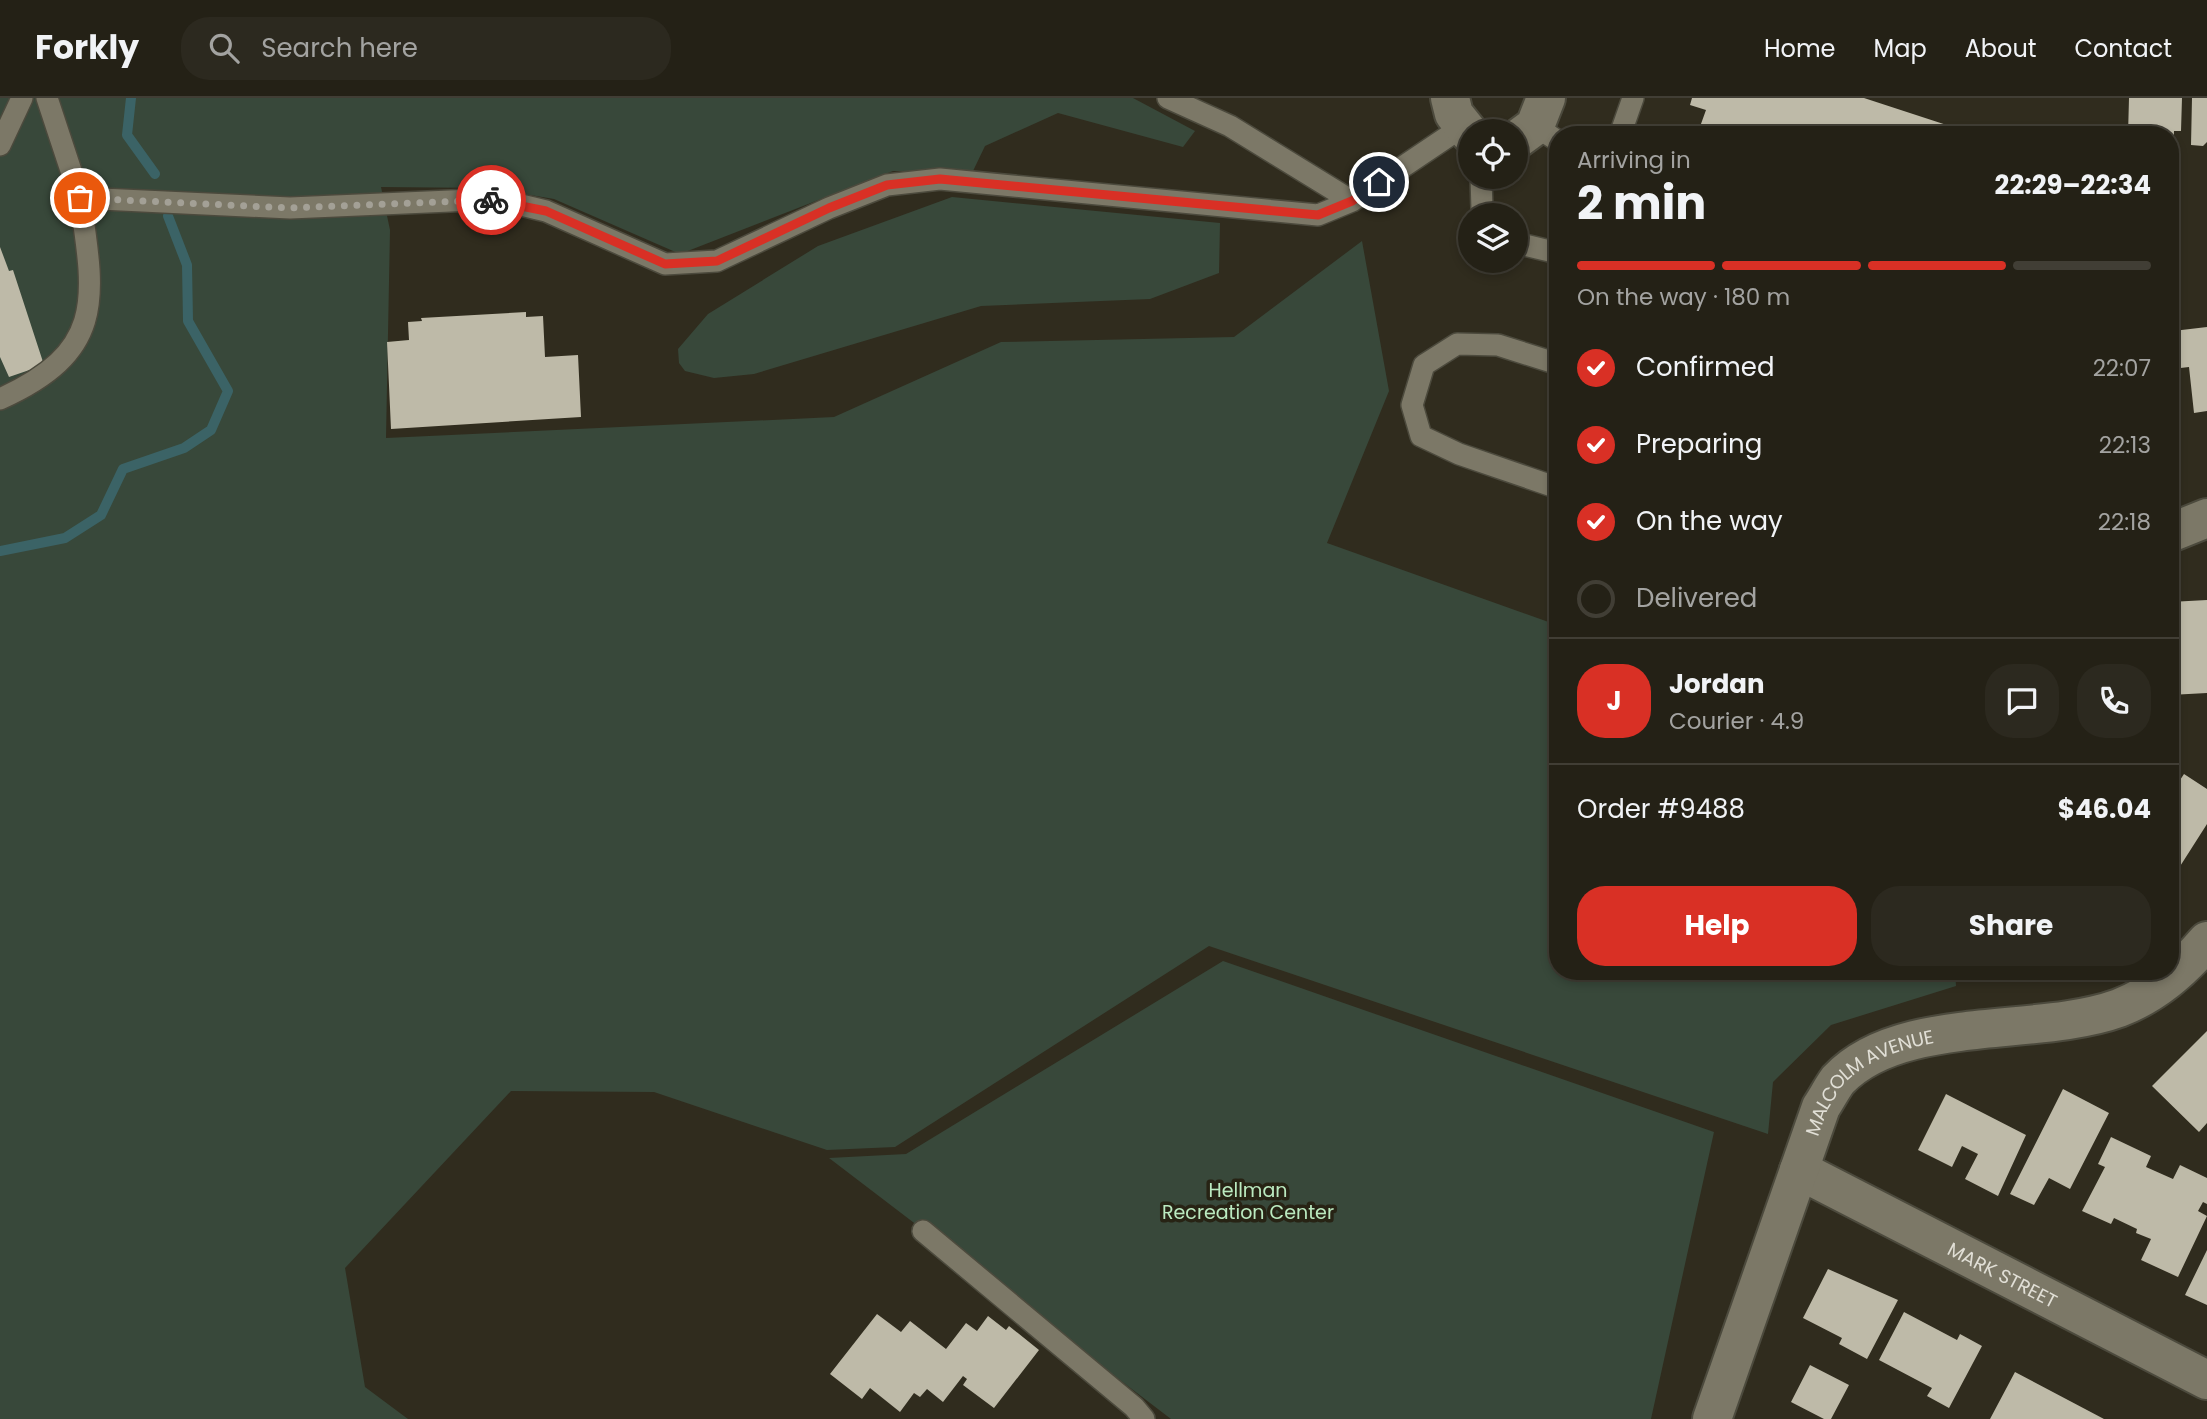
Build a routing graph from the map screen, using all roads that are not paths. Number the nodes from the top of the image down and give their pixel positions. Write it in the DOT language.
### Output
graph roads {
  1 [pos="22,98"];
  2 [pos="47,98"];
  3 [pos="1168,98"];
  4 [pos="1633,98"];
  5 [pos="1458,122"];
  6 [pos="1623,126"];
  7 [pos="0,145"];
  8 [pos="80,198"];
  9 [pos="1352,201"];
  10 [pos="1528,246"];
  11 [pos="1549,251"];
  12 [pos="1549,361"];
  13 [pos="0,398"];
  14 [pos="1549,485"];
  15 [pos="2207,519"];
  16 [pos="2179,530"];
  17 [pos="2207,941"];
  18 [pos="2179,971"];
  19 [pos="2168,980"];
  20 [pos="1799,1170"];
  21 [pos="923,1231"];
  22 [pos="2207,1380"];
  23 [pos="1144,1419"];
  24 [pos="1712,1419"];
  1 -- 7 [label="lane"];
  2 -- 8 [label="lane"];
  3 -- 9 [label="lane"];
  4 -- 6 [label="lane"];
  5 -- 9 [label="lane"];
  8 -- 9 [label="lane"];
  8 -- 13 [label="lane"];
  10 -- 11 [label="lane"];
  12 -- 14 [label="lane"];
  15 -- 16 [label="street"];
  17 -- 18 [label="street, MALCOLM AVENUE"];
  19 -- 20 [label="street, MALCOLM AVENUE"];
  20 -- 22 [label="street, MARK STREET"];
  20 -- 24 [label="street, MALCOLM AVENUE"];
  21 -- 23 [label="lane"];
}
